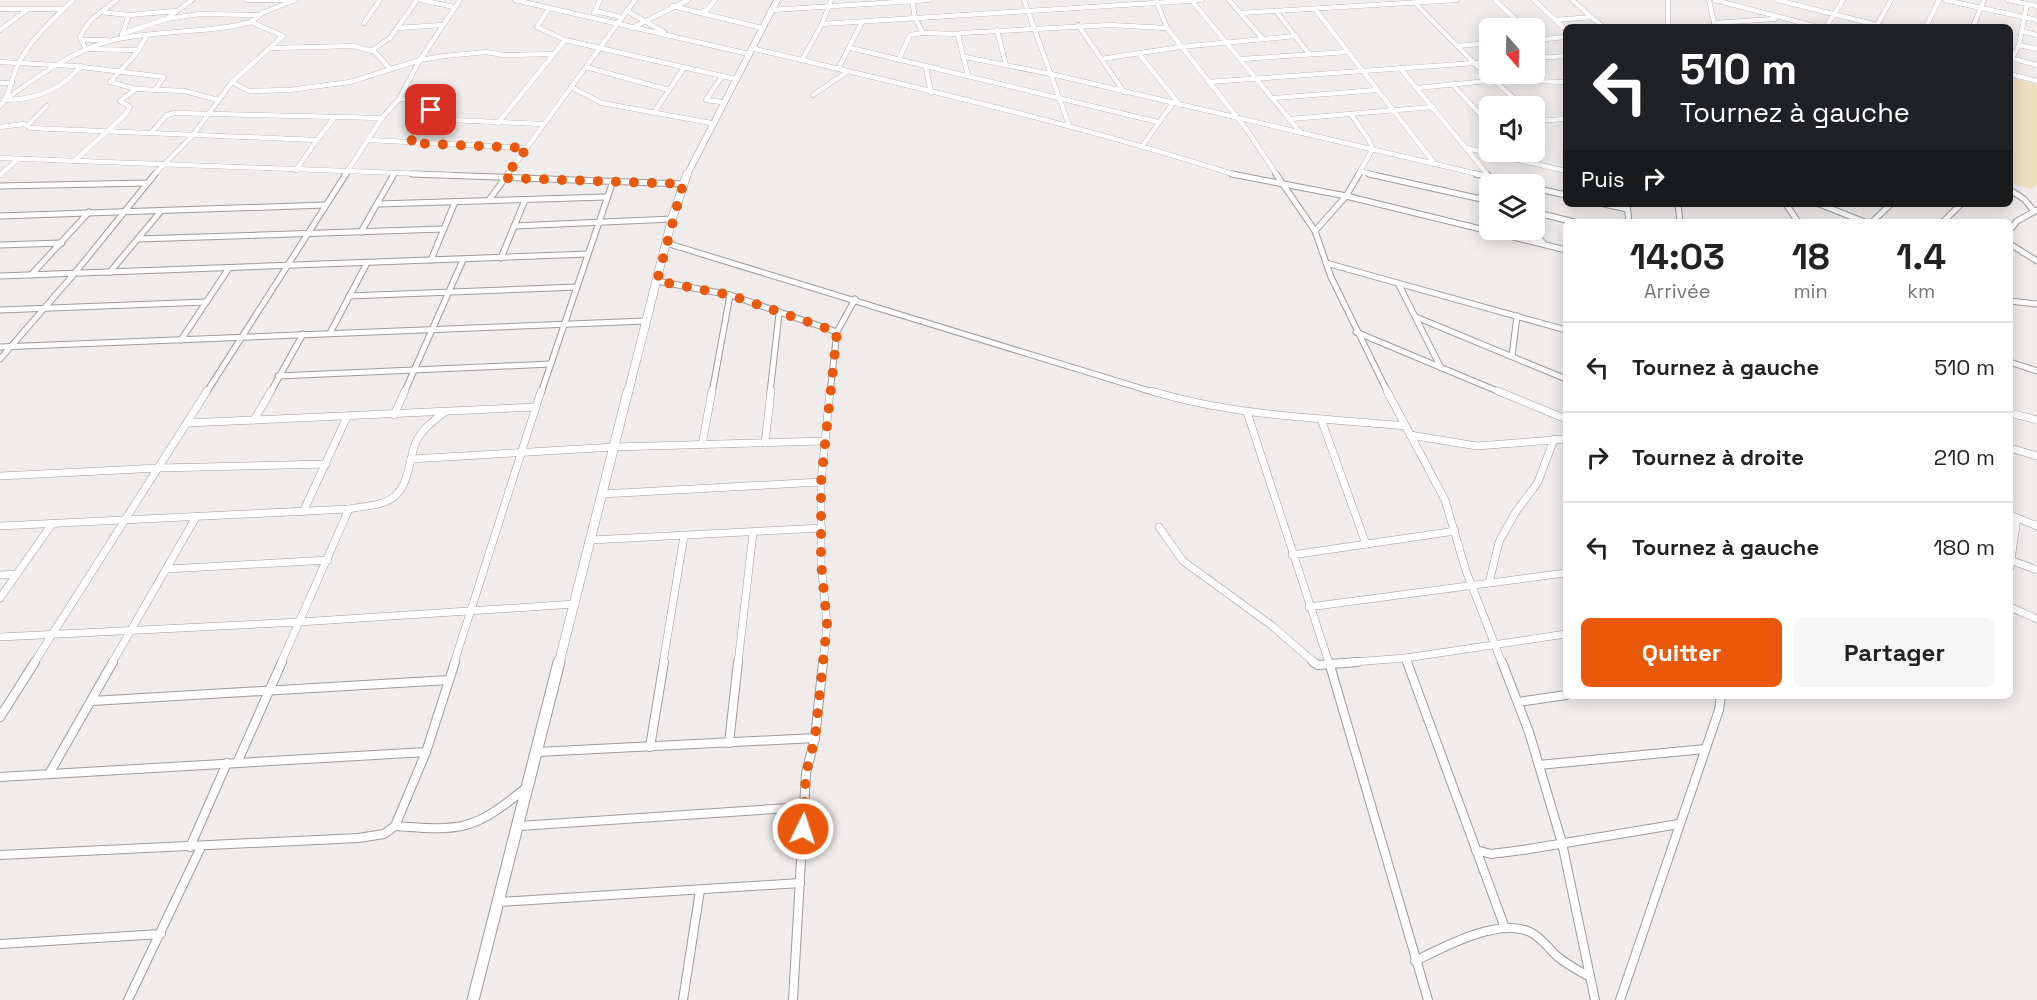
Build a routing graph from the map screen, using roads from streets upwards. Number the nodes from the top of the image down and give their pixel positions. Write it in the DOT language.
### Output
graph roads {
  1 [pos="73,0"];
  2 [pos="117,0"];
  3 [pos="192,0"];
  4 [pos="246,0"];
  5 [pos="269,0"];
  6 [pos="295,0"];
  7 [pos="380,0"];
  8 [pos="419,0"];
  9 [pos="460,0"];
  10 [pos="515,0"];
  11 [pos="600,0"];
  12 [pos="635,0"];
  13 [pos="674,0"];
  14 [pos="688,0"];
  15 [pos="715,0"];
  16 [pos="777,0"];
  17 [pos="831,0"];
  18 [pos="930,0"];
  19 [pos="1023,0"];
  20 [pos="1202,0"];
  21 [pos="1228,0"];
  22 [pos="1346,0"];
  23 [pos="1457,0"];
  24 [pos="1495,0"];
  25 [pos="1534,0"];
  26 [pos="1572,0"];
  27 [pos="1668,0"];
  28 [pos="1709,0"];
  29 [pos="1714,0"];
  30 [pos="1777,0"];
  31 [pos="1843,0"];
  32 [pos="1891,0"];
  33 [pos="1939,0"];
  34 [pos="1945,0"];
  35 [pos="1983,0"];
  36 [pos="2008,0"];
  37 [pos="525,1"];
  38 [pos="912,1"];
  39 [pos="1156,1"];
  40 [pos="1192,1"];
  41 [pos="1414,2"];
  42 [pos="1797,2"];
  43 [pos="2026,3"];
  44 [pos="672,6"];
  45 [pos="829,6"];
  46 [pos="1351,6"];
  47 [pos="2037,6"];
  48 [pos="454,7"];
  49 [pos="1980,7"];
  50 [pos="549,8"];
  51 [pos="0,9"];
  52 [pos="28,9"];
  53 [pos="63,9"];
  54 [pos="1315,9"];
  55 [pos="771,10"];
  56 [pos="175,11"];
  57 [pos="595,11"];
  58 [pos="627,11"];
  59 [pos="1026,11"];
  60 [pos="1276,11"];
  61 [pos="101,12"];
  62 [pos="700,12"];
  63 [pos="1240,13"];
  64 [pos="260,14"];
  65 [pos="1835,14"];
  66 [pos="129,15"];
  67 [pos="621,17"];
  68 [pos="1592,17"];
  69 [pos="2024,17"];
  70 [pos="592,18"];
  71 [pos="915,18"];
  72 [pos="1514,18"];
  73 [pos="1781,18"];
  74 [pos="166,19"];
  75 [pos="1555,20"];
  76 [pos="2037,20"];
  77 [pos="251,22"];
  78 [pos="862,22"];
  79 [pos="364,23"];
  80 [pos="648,23"];
  81 [pos="822,24"];
  82 [pos="1600,24"];
  83 [pos="1668,24"];
  84 [pos="1714,24"];
  85 [pos="1724,24"];
  86 [pos="1806,24"];
  87 [pos="1828,24"];
  88 [pos="1873,24"];
  89 [pos="1878,24"];
  90 [pos="1927,24"];
  91 [pos="1974,24"];
  92 [pos="3,25"];
  93 [pos="442,25"];
  94 [pos="614,25"];
  95 [pos="1078,26"];
  96 [pos="762,27"];
  97 [pos="1033,27"];
  98 [pos="1563,27"];
  99 [pos="397,28"];
  100 [pos="632,28"];
  101 [pos="1167,28"];
  102 [pos="0,30"];
  103 [pos="997,30"];
  104 [pos="2021,31"];
  105 [pos="923,33"];
  106 [pos="958,34"];
  107 [pos="2037,34"];
  108 [pos="669,35"];
  109 [pos="121,36"];
  110 [pos="1296,36"];
  111 [pos="146,37"];
  112 [pos="1563,37"];
  113 [pos="1262,38"];
  114 [pos="1545,38"];
  115 [pos="81,40"];
  116 [pos="565,40"];
  117 [pos="111,41"];
  118 [pos="1224,42"];
  119 [pos="1479,44"];
  120 [pos="2019,45"];
  121 [pos="1457,46"];
  122 [pos="598,47"];
  123 [pos="1180,47"];
  124 [pos="86,48"];
  125 [pos="272,48"];
  126 [pos="851,48"];
  127 [pos="2037,49"];
  128 [pos="139,50"];
  129 [pos="372,50"];
  130 [pos="750,51"];
  131 [pos="1347,52"];
  132 [pos="553,54"];
  133 [pos="1139,54"];
  134 [pos="1309,54"];
  135 [pos="2013,55"];
  136 [pos="1563,56"];
  137 [pos="965,57"];
  138 [pos="1545,57"];
  139 [pos="1101,59"];
  140 [pos="1241,59"];
  141 [pos="2013,59"];
  142 [pos="420,60"];
  143 [pos="802,60"];
  144 [pos="899,60"];
  145 [pos="0,62"];
  146 [pos="19,62"];
  147 [pos="1474,63"];
  148 [pos="1479,63"];
  149 [pos="57,64"];
  150 [pos="1006,65"];
  151 [pos="2037,65"];
  152 [pos="81,66"];
  153 [pos="586,67"];
  154 [pos="926,67"];
  155 [pos="684,68"];
  156 [pos="1400,68"];
  157 [pos="1479,68"];
  158 [pos="390,69"];
  159 [pos="838,69"];
  160 [pos="119,70"];
  161 [pos="1361,71"];
  162 [pos="847,72"];
  163 [pos="1051,74"];
  164 [pos="2013,75"];
  165 [pos="968,76"];
  166 [pos="721,78"];
  167 [pos="735,79"];
  168 [pos="1259,79"];
  169 [pos="2037,81"];
  170 [pos="232,82"];
  171 [pos="1208,82"];
  172 [pos="1479,82"];
  173 [pos="0,83"];
  174 [pos="12,83"];
  175 [pos="1563,83"];
  176 [pos="1497,84"];
  177 [pos="1545,84"];
  178 [pos="1454,85"];
  179 [pos="571,87"];
  180 [pos="1417,88"];
  181 [pos="136,89"];
  182 [pos="155,90"];
  183 [pos="669,90"];
  184 [pos="1377,90"];
  185 [pos="1124,92"];
  186 [pos="931,93"];
  187 [pos="813,95"];
  188 [pos="1511,96"];
  189 [pos="1060,98"];
  190 [pos="1274,98"];
  191 [pos="399,99"];
  192 [pos="218,100"];
  193 [pos="4,102"];
  194 [pos="722,102"];
  195 [pos="1173,103"];
  196 [pos="1180,105"];
  197 [pos="47,106"];
  198 [pos="1433,107"];
  199 [pos="655,111"];
  200 [pos="1394,111"];
  201 [pos="211,113"];
  202 [pos="1479,113"];
  203 [pos="1351,114"];
  204 [pos="334,118"];
  205 [pos="382,118"];
  206 [pos="1238,118"];
  207 [pos="426,119"];
  208 [pos="1290,119"];
  209 [pos="1563,119"];
  210 [pos="1545,120"];
  211 [pos="1158,122"];
  212 [pos="498,123"];
  213 [pos="711,123"];
  214 [pos="543,124"];
  215 [pos="28,125"];
  216 [pos="1069,125"];
  217 [pos="0,127"];
  218 [pos="110,130"];
  219 [pos="151,133"];
  220 [pos="1301,133"];
  221 [pos="193,135"];
  222 [pos="317,140"];
  223 [pos="369,140"];
  224 [pos="410,143"];
  225 [pos="1143,145"];
  226 [pos="527,148"];
  227 [pos="1467,148"];
  228 [pos="1372,150"];
  229 [pos="1479,151"];
  230 [pos="0,158"];
  231 [pos="18,159"];
  232 [pos="74,161"];
  233 [pos="1523,162"];
  234 [pos="1434,163"];
  235 [pos="163,164"];
  236 [pos="296,170"];
  237 [pos="1563,170"];
  238 [pos="1362,172"];
  239 [pos="348,173"];
  240 [pos="394,174"];
  241 [pos="1479,174"];
  242 [pos="1487,174"];
  243 [pos="0,175"];
  244 [pos="504,178"];
  245 [pos="613,181"];
  246 [pos="147,183"];
  247 [pos="683,184"];
  248 [pos="1283,185"];
  249 [pos="0,186"];
  250 [pos="1545,190"];
  251 [pos="2013,192"];
  252 [pos="1563,194"];
  253 [pos="1346,196"];
  254 [pos="606,197"];
  255 [pos="1479,199"];
  256 [pos="489,200"];
  257 [pos="525,200"];
  258 [pos="455,202"];
  259 [pos="378,204"];
  260 [pos="325,205"];
  261 [pos="1827,207"];
  262 [pos="1888,207"];
  263 [pos="1957,207"];
  264 [pos="2036,210"];
  265 [pos="161,211"];
  266 [pos="89,212"];
  267 [pos="125,212"];
  268 [pos="1545,215"];
  269 [pos="0,216"];
  270 [pos="672,219"];
  271 [pos="1563,219"];
  272 [pos="1857,219"];
  273 [pos="1875,219"];
  274 [pos="1946,219"];
  275 [pos="598,222"];
  276 [pos="514,226"];
  277 [pos="2013,226"];
  278 [pos="443,229"];
  279 [pos="1315,231"];
  280 [pos="361,232"];
  281 [pos="308,234"];
  282 [pos="138,239"];
  283 [pos="1541,240"];
  284 [pos="62,243"];
  285 [pos="666,243"];
  286 [pos="0,244"];
  287 [pos="1544,244"];
  288 [pos="2013,246"];
  289 [pos="1563,249"];
  290 [pos="588,254"];
  291 [pos="501,258"];
  292 [pos="431,260"];
  293 [pos="463,260"];
  294 [pos="2037,261"];
  295 [pos="367,263"];
  296 [pos="1326,263"];
  297 [pos="288,266"];
  298 [pos="229,268"];
  299 [pos="110,272"];
  300 [pos="74,274"];
  301 [pos="31,275"];
  302 [pos="0,276"];
  303 [pos="657,281"];
  304 [pos="1399,285"];
  305 [pos="577,287"];
  306 [pos="449,293"];
  307 [pos="730,295"];
  308 [pos="349,296"];
  309 [pos="855,299"];
  310 [pos="206,302"];
  311 [pos="2013,302"];
  312 [pos="2037,304"];
  313 [pos="43,309"];
  314 [pos="0,310"];
  315 [pos="779,314"];
  316 [pos="1517,316"];
  317 [pos="1416,317"];
  318 [pos="646,321"];
  319 [pos="565,325"];
  320 [pos="433,329"];
  321 [pos="1563,329"];
  322 [pos="837,332"];
  323 [pos="1356,332"];
  324 [pos="330,333"];
  325 [pos="303,334"];
  326 [pos="243,337"];
  327 [pos="181,340"];
  328 [pos="0,347"];
  329 [pos="10,347"];
  330 [pos="1512,356"];
  331 [pos="0,359"];
  332 [pos="2013,363"];
  333 [pos="551,364"];
  334 [pos="1441,368"];
  335 [pos="414,370"];
  336 [pos="2037,371"];
  337 [pos="278,376"];
  338 [pos="1563,377"];
  339 [pos="536,407"];
  340 [pos="445,412"];
  341 [pos="1247,412"];
  342 [pos="2013,414"];
  343 [pos="394,415"];
  344 [pos="347,417"];
  345 [pos="1563,417"];
  346 [pos="1321,419"];
  347 [pos="254,420"];
  348 [pos="2037,420"];
  349 [pos="188,423"];
  350 [pos="1405,426"];
  351 [pos="1410,435"];
  352 [pos="1554,439"];
  353 [pos="1563,439"];
  354 [pos="825,441"];
  355 [pos="765,443"];
  356 [pos="702,445"];
  357 [pos="614,447"];
  358 [pos="2013,449"];
  359 [pos="521,452"];
  360 [pos="2037,456"];
  361 [pos="411,459"];
  362 [pos="326,464"];
  363 [pos="159,468"];
  364 [pos="0,476"];
  365 [pos="821,482"];
  366 [pos="602,494"];
  367 [pos="349,509"];
  368 [pos="303,512"];
  369 [pos="196,517"];
  370 [pos="2014,517"];
  371 [pos="126,520"];
  372 [pos="52,524"];
  373 [pos="0,526"];
  374 [pos="2037,526"];
  375 [pos="1159,527"];
  376 [pos="822,528"];
  377 [pos="1455,531"];
  378 [pos="753,533"];
  379 [pos="684,536"];
  380 [pos="591,540"];
  381 [pos="1366,544"];
  382 [pos="1292,555"];
  383 [pos="328,560"];
  384 [pos="2013,563"];
  385 [pos="168,569"];
  386 [pos="2037,570"];
  387 [pos="1563,573"];
  388 [pos="17,574"];
  389 [pos="0,575"];
  390 [pos="1489,583"];
  391 [pos="1471,585"];
  392 [pos="0,598"];
  393 [pos="575,604"];
  394 [pos="1309,607"];
  395 [pos="2013,608"];
  396 [pos="473,610"];
  397 [pos="2037,619"];
  398 [pos="300,622"];
  399 [pos="133,631"];
  400 [pos="1563,634"];
  401 [pos="54,635"];
  402 [pos="0,637"];
  403 [pos="1494,645"];
  404 [pos="1406,658"];
  405 [pos="1329,666"];
  406 [pos="449,680"];
  407 [pos="268,691"];
  408 [pos="1563,695"];
  409 [pos="1721,699"];
  410 [pos="92,701"];
  411 [pos="1518,702"];
  412 [pos="0,717"];
  413 [pos="815,738"];
  414 [pos="729,743"];
  415 [pos="650,747"];
  416 [pos="1705,749"];
  417 [pos="426,752"];
  418 [pos="537,752"];
  419 [pos="227,763"];
  420 [pos="237,763"];
  421 [pos="1539,765"];
  422 [pos="49,774"];
  423 [pos="0,777"];
  424 [pos="529,784"];
  425 [pos="804,807"];
  426 [pos="1678,824"];
  427 [pos="395,826"];
  428 [pos="519,826"];
  429 [pos="1562,843"];
  430 [pos="190,847"];
  431 [pos="201,847"];
  432 [pos="1476,850"];
  433 [pos="0,855"];
  434 [pos="800,883"];
  435 [pos="700,890"];
  436 [pos="499,902"];
  437 [pos="1505,928"];
  438 [pos="161,934"];
  439 [pos="0,944"];
  440 [pos="1415,960"];
  441 [pos="1590,977"];
  442 [pos="129,1000"];
  443 [pos="473,1000"];
  444 [pos="683,1000"];
  445 [pos="793,1000"];
  446 [pos="1428,1000"];
  447 [pos="1595,1000"];
  448 [pos="1620,1000"];
  1 -- 53 [label="street"];
  2 -- 61 [label="street"];
  3 -- 56 [label="street"];
  4 -- 5 [label="street"];
  5 -- 6 [label="street"];
  5 -- 64 [label="street"];
  6 -- 64 [label="street"];
  7 -- 79 [label="street"];
  8 -- 48 [label="street"];
  8 -- 99 [label="street"];
  9 -- 48 [label="street"];
  10 -- 37 [label="street"];
  11 -- 57 [label="street"];
  12 -- 58 [label="street"];
  13 -- 44 [label="street"];
  14 -- 44 [label="street"];
  15 -- 62 [label="street"];
  16 -- 55 [label="street"];
  17 -- 45 [label="street"];
  18 -- 38 [label="street"];
  19 -- 59 [label="street"];
  20 -- 40 [label="street"];
  21 -- 63 [label="street"];
  22 -- 46 [label="street"];
  23 -- 41 [label="street"];
  24 -- 72 [label="street"];
  25 -- 75 [label="street"];
  26 -- 68 [label="street"];
  27 -- 83 [label="street"];
  28 -- 84 [label="street"];
  29 -- 73 [label="street"];
  30 -- 42 [label="street"];
  31 -- 65 [label="street"];
  32 -- 89 [label="street"];
  33 -- 90 [label="street"];
  34 -- 49 [label="street"];
  35 -- 49 [label="street"];
  36 -- 43 [label="street"];
  37 -- 50 [label="street"];
  38 -- 45 [label="street"];
  38 -- 71 [label="street"];
  39 -- 40 [label="street"];
  39 -- 59 [label="street"];
  39 -- 101 [label="street"];
  40 -- 118 [label="street"];
  41 -- 46 [label="street"];
  41 -- 121 [label="street"];
  42 -- 65 [label="street"];
  43 -- 47 [label="street"];
  43 -- 69 [label="street"];
  44 -- 62 [label="street"];
  44 -- 80 [label="street"];
  45 -- 55 [label="street"];
  45 -- 81 [label="street"];
  46 -- 54 [label="street"];
  48 -- 93 [label="street"];
  49 -- 69 [label="street"];
  49 -- 91 [label="street"];
  50 -- 70 [label="street"];
  50 -- 116 [label="street"];
  51 -- 52 [label="street"];
  52 -- 53 [label="street"];
  52 -- 92 [label="street"];
  53 -- 146 [label="street"];
  54 -- 60 [label="street"];
  54 -- 131 [label="street"];
  55 -- 96 [label="street"];
  56 -- 66 [label="street"];
  56 -- 74 [label="street"];
  57 -- 67 [label="street"];
  57 -- 70 [label="street"];
  58 -- 67 [label="street"];
  58 -- 80 [label="street"];
  59 -- 71 [label="street"];
  59 -- 97 [label="street"];
  60 -- 63 [label="street"];
  60 -- 110 [label="street"];
  61 -- 66 [label="street"];
  61 -- 115 [label="street"];
  62 -- 96 [label="street"];
  63 -- 113 [label="street"];
  64 -- 74 [label="street"];
  64 -- 77 [label="street"];
  65 -- 87 [label="street"];
  65 -- 88 [label="street"];
  66 -- 109 [label="street"];
  67 -- 94 [label="street"];
  68 -- 75 [label="street"];
  68 -- 82 [label="street"];
  69 -- 76 [label="street"];
  69 -- 104 [label="street"];
  70 -- 94 [label="street"];
  71 -- 78 [label="street"];
  71 -- 105 [label="street"];
  73 -- 85 [label="street"];
  73 -- 86 [label="street"];
  74 -- 109 [label="street"];
  75 -- 98 [label="street"];
  77 -- 111 [label="street"];
  77 -- 125 [label="street"];
  78 -- 81 [label="street"];
  78 -- 126 [label="street"];
  80 -- 100 [label="street"];
  80 -- 108 [label="street"];
  81 -- 143 [label="street"];
  92 -- 102 [label="street"];
  93 -- 99 [label="street"];
  93 -- 142 [label="street"];
  94 -- 100 [label="street"];
  94 -- 122 [label="street"];
  95 -- 97 [label="street"];
  95 -- 101 [label="street"];
  95 -- 139 [label="street"];
  96 -- 130 [label="street"];
  97 -- 103 [label="street"];
  97 -- 163 [label="street"];
  99 -- 129 [label="street"];
  100 -- 108 [label="street"];
  101 -- 123 [label="street"];
  103 -- 106 [label="street"];
  103 -- 150 [label="street"];
  104 -- 107 [label="street"];
  104 -- 120 [label="street"];
  105 -- 106 [label="street"];
  105 -- 144 [label="street"];
  106 -- 137 [label="street"];
  108 -- 130 [label="street"];
  109 -- 111 [label="street"];
  109 -- 117 [label="street"];
  110 -- 113 [label="street"];
  110 -- 134 [label="street"];
  111 -- 128 [label="street"];
  112 -- 114 [label="street"];
  113 -- 118 [label="street"];
  115 -- 117 [label="street"];
  115 -- 124 [label="street"];
  116 -- 122 [label="street"];
  116 -- 132 [label="street"];
  117 -- 124 [label="street"];
  118 -- 123 [label="street"];
  118 -- 140 [label="street"];
  119 -- 121 [label="street"];
  120 -- 127 [label="street"];
  120 -- 135 [label="street"];
  121 -- 147 [label="street"];
  122 -- 153 [label="street"];
  122 -- 155 [label="street"];
  123 -- 133 [label="street"];
  123 -- 171 [label="street"];
  124 -- 128 [label="street"];
  124 -- 149 [label="street"];
  125 -- 129 [label="street"];
  125 -- 170 [label="street"];
  126 -- 144 [label="street"];
  126 -- 159 [label="street"];
  128 -- 160 [label="street"];
  129 -- 158 [label="street"];
  130 -- 143 [label="street"];
  130 -- 167 [label="street"];
  131 -- 134 [label="street"];
  131 -- 161 [label="street"];
  132 -- 142 [label="street"];
  132 -- 212 [label="street"];
  133 -- 139 [label="street"];
  133 -- 196 [label="street"];
  134 -- 140 [label="street"];
  136 -- 138 [label="street"];
  137 -- 150 [label="street"];
  137 -- 165 [label="street"];
  139 -- 185 [label="street"];
  140 -- 168 [label="street"];
  141 -- 151 [label="street"];
  142 -- 158 [label="street"];
  142 -- 191 [label="street"];
  143 -- 159 [label="street"];
  144 -- 154 [label="street"];
  145 -- 146 [label="street"];
  146 -- 149 [label="street"];
  146 -- 174 [label="street"];
  147 -- 148 [label="street"];
  147 -- 156 [label="street"];
  147 -- 157 [label="street"];
  149 -- 152 [label="street"];
  149 -- 193 [label="street"];
  150 -- 163 [label="street"];
  152 -- 160 [label="street"];
  152 -- 193 [label="street"];
  153 -- 179 [label="street"];
  153 -- 183 [label="street"];
  154 -- 165 [label="street"];
  154 -- 186 [label="street"];
  155 -- 166 [label="street"];
  155 -- 183 [label="street"];
  156 -- 161 [label="street"];
  156 -- 180 [label="street"];
  158 -- 170 [label="street"];
  159 -- 162 [label="street"];
  160 -- 181 [label="street"];
  160 -- 182 [label="street"];
  161 -- 168 [label="street"];
  161 -- 184 [label="street"];
  162 -- 186 [label="street"];
  162 -- 187 [label="street"];
  163 -- 185 [label="street"];
  163 -- 189 [label="street"];
  164 -- 169 [label="street"];
  165 -- 189 [label="street"];
  166 -- 167 [label="street"];
  166 -- 194 [label="street"];
  167 -- 194 [label="street"];
  168 -- 171 [label="street"];
  168 -- 190 [label="street"];
  170 -- 192 [label="street"];
  171 -- 206 [label="street"];
  172 -- 178 [label="street"];
  173 -- 174 [label="street"];
  174 -- 193 [label="street"];
  175 -- 177 [label="street"];
  176 -- 188 [label="street"];
  178 -- 180 [label="street"];
  178 -- 202 [label="street"];
  179 -- 199 [label="street"];
  179 -- 214 [label="street"];
  180 -- 198 [label="street"];
  181 -- 182 [label="street"];
  181 -- 218 [label="street"];
  182 -- 192 [label="street"];
  183 -- 199 [label="street"];
  184 -- 190 [label="street"];
  184 -- 200 [label="street"];
  185 -- 195 [label="street"];
  186 -- 216 [label="street"];
  189 -- 211 [label="street"];
  189 -- 216 [label="street"];
  190 -- 208 [label="street"];
  191 -- 205 [label="street"];
  191 -- 207 [label="street"];
  192 -- 201 [label="street"];
  194 -- 213 [label="street"];
  195 -- 196 [label="street"];
  195 -- 211 [label="street"];
  196 -- 206 [label="street"];
  197 -- 215 [label="street"];
  198 -- 200 [label="street"];
  198 -- 227 [label="street"];
  199 -- 213 [label="street"];
  200 -- 203 [label="street"];
  200 -- 234 [label="street"];
  201 -- 204 [label="street"];
  201 -- 219 [label="street"];
  201 -- 221 [label="street"];
  203 -- 208 [label="street"];
  203 -- 228 [label="street"];
  204 -- 205 [label="street"];
  204 -- 222 [label="street"];
  205 -- 223 [label="street"];
  206 -- 220 [label="street"];
  206 -- 248 [label="street"];
  207 -- 212 [label="street"];
  207 -- 224 [label="street"];
  208 -- 220 [label="street"];
  209 -- 210 [label="street"];
  211 -- 225 [label="street"];
  212 -- 214 [label="street"];
  213 -- 247 [label="street"];
  214 -- 226 [label="street"];
  215 -- 217 [label="street"];
  215 -- 218 [label="street"];
  216 -- 225 [label="street"];
  218 -- 219 [label="street"];
  218 -- 232 [label="street"];
  219 -- 221 [label="street"];
  220 -- 228 [label="street"];
  221 -- 222 [label="street"];
  221 -- 235 [label="street"];
  222 -- 236 [label="street"];
  223 -- 224 [label="street"];
  223 -- 239 [label="street"];
  224 -- 226 [label="street"];
  225 -- 248 [label="street"];
  226 -- 244 [label="street"];
  227 -- 229 [label="street"];
  227 -- 242 [label="street"];
  228 -- 234 [label="street"];
  228 -- 238 [label="street"];
  230 -- 231 [label="street"];
  231 -- 232 [label="street"];
  231 -- 243 [label="street"];
  232 -- 235 [label="street"];
  233 -- 237 [label="street"];
  234 -- 241 [label="street"];
  235 -- 236 [label="street"];
  235 -- 246 [label="street"];
  236 -- 239 [label="street"];
  238 -- 253 [label="street"];
  238 -- 255 [label="street"];
  239 -- 240 [label="street"];
  239 -- 260 [label="street"];
  240 -- 244 [label="street"];
  240 -- 259 [label="street"];
  244 -- 245 [label="street"];
  244 -- 256 [label="street"];
  245 -- 247 [label="street"];
  245 -- 254 [label="street"];
  246 -- 249 [label="street"];
  246 -- 267 [label="street"];
  247 -- 270 [label="street"];
  248 -- 253 [label="street"];
  248 -- 279 [label="street"];
  250 -- 252 [label="street"];
  251 -- 264 [label="street"];
  253 -- 279 [label="street"];
  253 -- 287 [label="street"];
  254 -- 257 [label="street"];
  254 -- 275 [label="street"];
  256 -- 257 [label="street"];
  256 -- 258 [label="street"];
  257 -- 276 [label="street"];
  258 -- 259 [label="street"];
  258 -- 278 [label="street"];
  259 -- 280 [label="street"];
  260 -- 265 [label="street"];
  260 -- 281 [label="street"];
  261 -- 272 [label="street"];
  262 -- 273 [label="street"];
  263 -- 274 [label="street"];
  264 -- 277 [label="street"];
  265 -- 267 [label="street"];
  265 -- 282 [label="street"];
  266 -- 267 [label="street"];
  266 -- 269 [label="street"];
  266 -- 284 [label="street"];
  267 -- 300 [label="street"];
  268 -- 271 [label="street"];
  270 -- 275 [label="street"];
  270 -- 285 [label="street"];
  275 -- 276 [label="street"];
  275 -- 290 [label="street"];
  276 -- 291 [label="street"];
  278 -- 280 [label="street"];
  278 -- 292 [label="street"];
  279 -- 296 [label="street"];
  280 -- 281 [label="street"];
  281 -- 282 [label="street"];
  281 -- 297 [label="street"];
  282 -- 299 [label="street"];
  283 -- 287 [label="street"];
  284 -- 286 [label="street"];
  284 -- 301 [label="street"];
  285 -- 303 [label="street"];
  285 -- 309 [label="street"];
  287 -- 289 [label="street"];
  288 -- 294 [label="street"];
  290 -- 291 [label="street"];
  290 -- 305 [label="street"];
  291 -- 293 [label="street"];
  292 -- 293 [label="street"];
  292 -- 295 [label="street"];
  293 -- 306 [label="street"];
  295 -- 297 [label="street"];
  295 -- 308 [label="street"];
  296 -- 304 [label="street"];
  296 -- 323 [label="street"];
  297 -- 298 [label="street"];
  297 -- 326 [label="street"];
  298 -- 299 [label="street"];
  298 -- 310 [label="street"];
  299 -- 300 [label="street"];
  300 -- 301 [label="street"];
  300 -- 313 [label="street"];
  301 -- 302 [label="street"];
  303 -- 307 [label="street"];
  303 -- 318 [label="street"];
  304 -- 316 [label="street"];
  304 -- 317 [label="street"];
  305 -- 306 [label="street"];
  305 -- 319 [label="street"];
  306 -- 308 [label="street"];
  306 -- 320 [label="street"];
  307 -- 315 [label="street"];
  307 -- 356 [label="street"];
  308 -- 324 [label="street"];
  309 -- 322 [label="street"];
  309 -- 341 [label="street"];
  310 -- 313 [label="street"];
  310 -- 327 [label="street"];
  311 -- 312 [label="street"];
  313 -- 314 [label="street"];
  313 -- 329 [label="street"];
  315 -- 322 [label="street"];
  315 -- 355 [label="street"];
  316 -- 321 [label="street"];
  316 -- 330 [label="street"];
  317 -- 330 [label="street"];
  317 -- 334 [label="street"];
  318 -- 319 [label="street"];
  318 -- 357 [label="street"];
  319 -- 320 [label="street"];
  319 -- 333 [label="street"];
  320 -- 324 [label="street"];
  320 -- 335 [label="street"];
  322 -- 354 [label="street"];
  323 -- 334 [label="street"];
  323 -- 350 [label="street"];
  324 -- 325 [label="street"];
  325 -- 326 [label="street"];
  325 -- 337 [label="street"];
  326 -- 327 [label="street"];
  326 -- 349 [label="street"];
  327 -- 329 [label="street"];
  328 -- 329 [label="street"];
  329 -- 331 [label="street"];
  330 -- 338 [label="street"];
  332 -- 336 [label="street"];
  333 -- 335 [label="street"];
  333 -- 339 [label="street"];
  334 -- 345 [label="street"];
  335 -- 337 [label="street"];
  335 -- 343 [label="street"];
  337 -- 347 [label="street"];
  339 -- 340 [label="street"];
  339 -- 359 [label="street"];
  340 -- 343 [label="street"];
  340 -- 361 [label="street"];
  341 -- 346 [label="street"];
  341 -- 382 [label="street"];
  342 -- 348 [label="street"];
  343 -- 344 [label="street"];
  344 -- 347 [label="street"];
  344 -- 362 [label="street"];
  346 -- 350 [label="street"];
  346 -- 381 [label="street"];
  347 -- 349 [label="street"];
  349 -- 363 [label="street"];
  350 -- 351 [label="street"];
  351 -- 352 [label="street"];
  351 -- 377 [label="street"];
  352 -- 353 [label="street"];
  352 -- 390 [label="street"];
  354 -- 355 [label="street"];
  354 -- 365 [label="street"];
  355 -- 356 [label="street"];
  356 -- 357 [label="street"];
  357 -- 359 [label="street"];
  357 -- 366 [label="street"];
  358 -- 360 [label="street"];
  359 -- 361 [label="street"];
  359 -- 396 [label="street"];
  361 -- 367 [label="street"];
  362 -- 363 [label="street"];
  362 -- 368 [label="street"];
  363 -- 364 [label="street"];
  363 -- 371 [label="street"];
  365 -- 366 [label="street"];
  365 -- 376 [label="street"];
  366 -- 380 [label="street"];
  367 -- 368 [label="street"];
  367 -- 383 [label="street"];
  368 -- 369 [label="street"];
  369 -- 371 [label="street"];
  369 -- 385 [label="street"];
  370 -- 374 [label="street"];
  371 -- 372 [label="street"];
  371 -- 401 [label="street"];
  372 -- 373 [label="street"];
  372 -- 388 [label="street"];
  375 -- 405 [label="street"];
  376 -- 378 [label="street"];
  376 -- 413 [label="street"];
  377 -- 381 [label="street"];
  377 -- 391 [label="street"];
  378 -- 379 [label="street"];
  378 -- 414 [label="street"];
  379 -- 380 [label="street"];
  379 -- 415 [label="street"];
  380 -- 393 [label="street"];
  381 -- 382 [label="street"];
  382 -- 394 [label="street"];
  383 -- 385 [label="street"];
  383 -- 398 [label="street"];
  384 -- 386 [label="street"];
  385 -- 399 [label="street"];
  387 -- 390 [label="street"];
  388 -- 389 [label="street"];
  388 -- 392 [label="street"];
  390 -- 391 [label="street"];
  391 -- 394 [label="street"];
  391 -- 403 [label="street"];
  393 -- 396 [label="street"];
  393 -- 418 [label="street"];
  394 -- 405 [label="street"];
  395 -- 397 [label="street"];
  396 -- 398 [label="street"];
  396 -- 406 [label="street"];
  398 -- 399 [label="street"];
  398 -- 407 [label="street"];
  399 -- 401 [label="street"];
  399 -- 410 [label="street"];
  400 -- 403 [label="street"];
  401 -- 402 [label="street"];
  401 -- 412 [label="street"];
  403 -- 404 [label="street"];
  403 -- 411 [label="street"];
  404 -- 405 [label="street"];
  404 -- 432 [label="street"];
  405 -- 440 [label="street"];
  406 -- 407 [label="street"];
  406 -- 417 [label="street"];
  407 -- 410 [label="street"];
  407 -- 420 [label="street"];
  408 -- 411 [label="street"];
  409 -- 416 [label="street"];
  410 -- 422 [label="street"];
  411 -- 421 [label="street"];
  413 -- 414 [label="street"];
  413 -- 425 [label="street"];
  414 -- 415 [label="street"];
  415 -- 418 [label="street"];
  416 -- 421 [label="street"];
  416 -- 426 [label="street"];
  417 -- 420 [label="street"];
  417 -- 427 [label="street"];
  418 -- 424 [label="street"];
  419 -- 420 [label="street"];
  419 -- 422 [label="street"];
  419 -- 430 [label="street"];
  421 -- 429 [label="street"];
  422 -- 423 [label="street"];
  424 -- 427 [label="street"];
  424 -- 428 [label="street"];
  425 -- 428 [label="street"];
  425 -- 434 [label="street"];
  426 -- 429 [label="street"];
  426 -- 448 [label="street"];
  427 -- 431 [label="street"];
  428 -- 436 [label="street"];
  429 -- 432 [label="street"];
  429 -- 441 [label="street"];
  430 -- 431 [label="street"];
  430 -- 433 [label="street"];
  431 -- 438 [label="street"];
  432 -- 437 [label="street"];
  434 -- 435 [label="street"];
  434 -- 445 [label="street"];
  435 -- 436 [label="street"];
  435 -- 444 [label="street"];
  436 -- 443 [label="street"];
  437 -- 440 [label="street"];
  437 -- 441 [label="street"];
  438 -- 439 [label="street"];
  438 -- 442 [label="street"];
  440 -- 446 [label="street"];
  441 -- 447 [label="street"];
}
